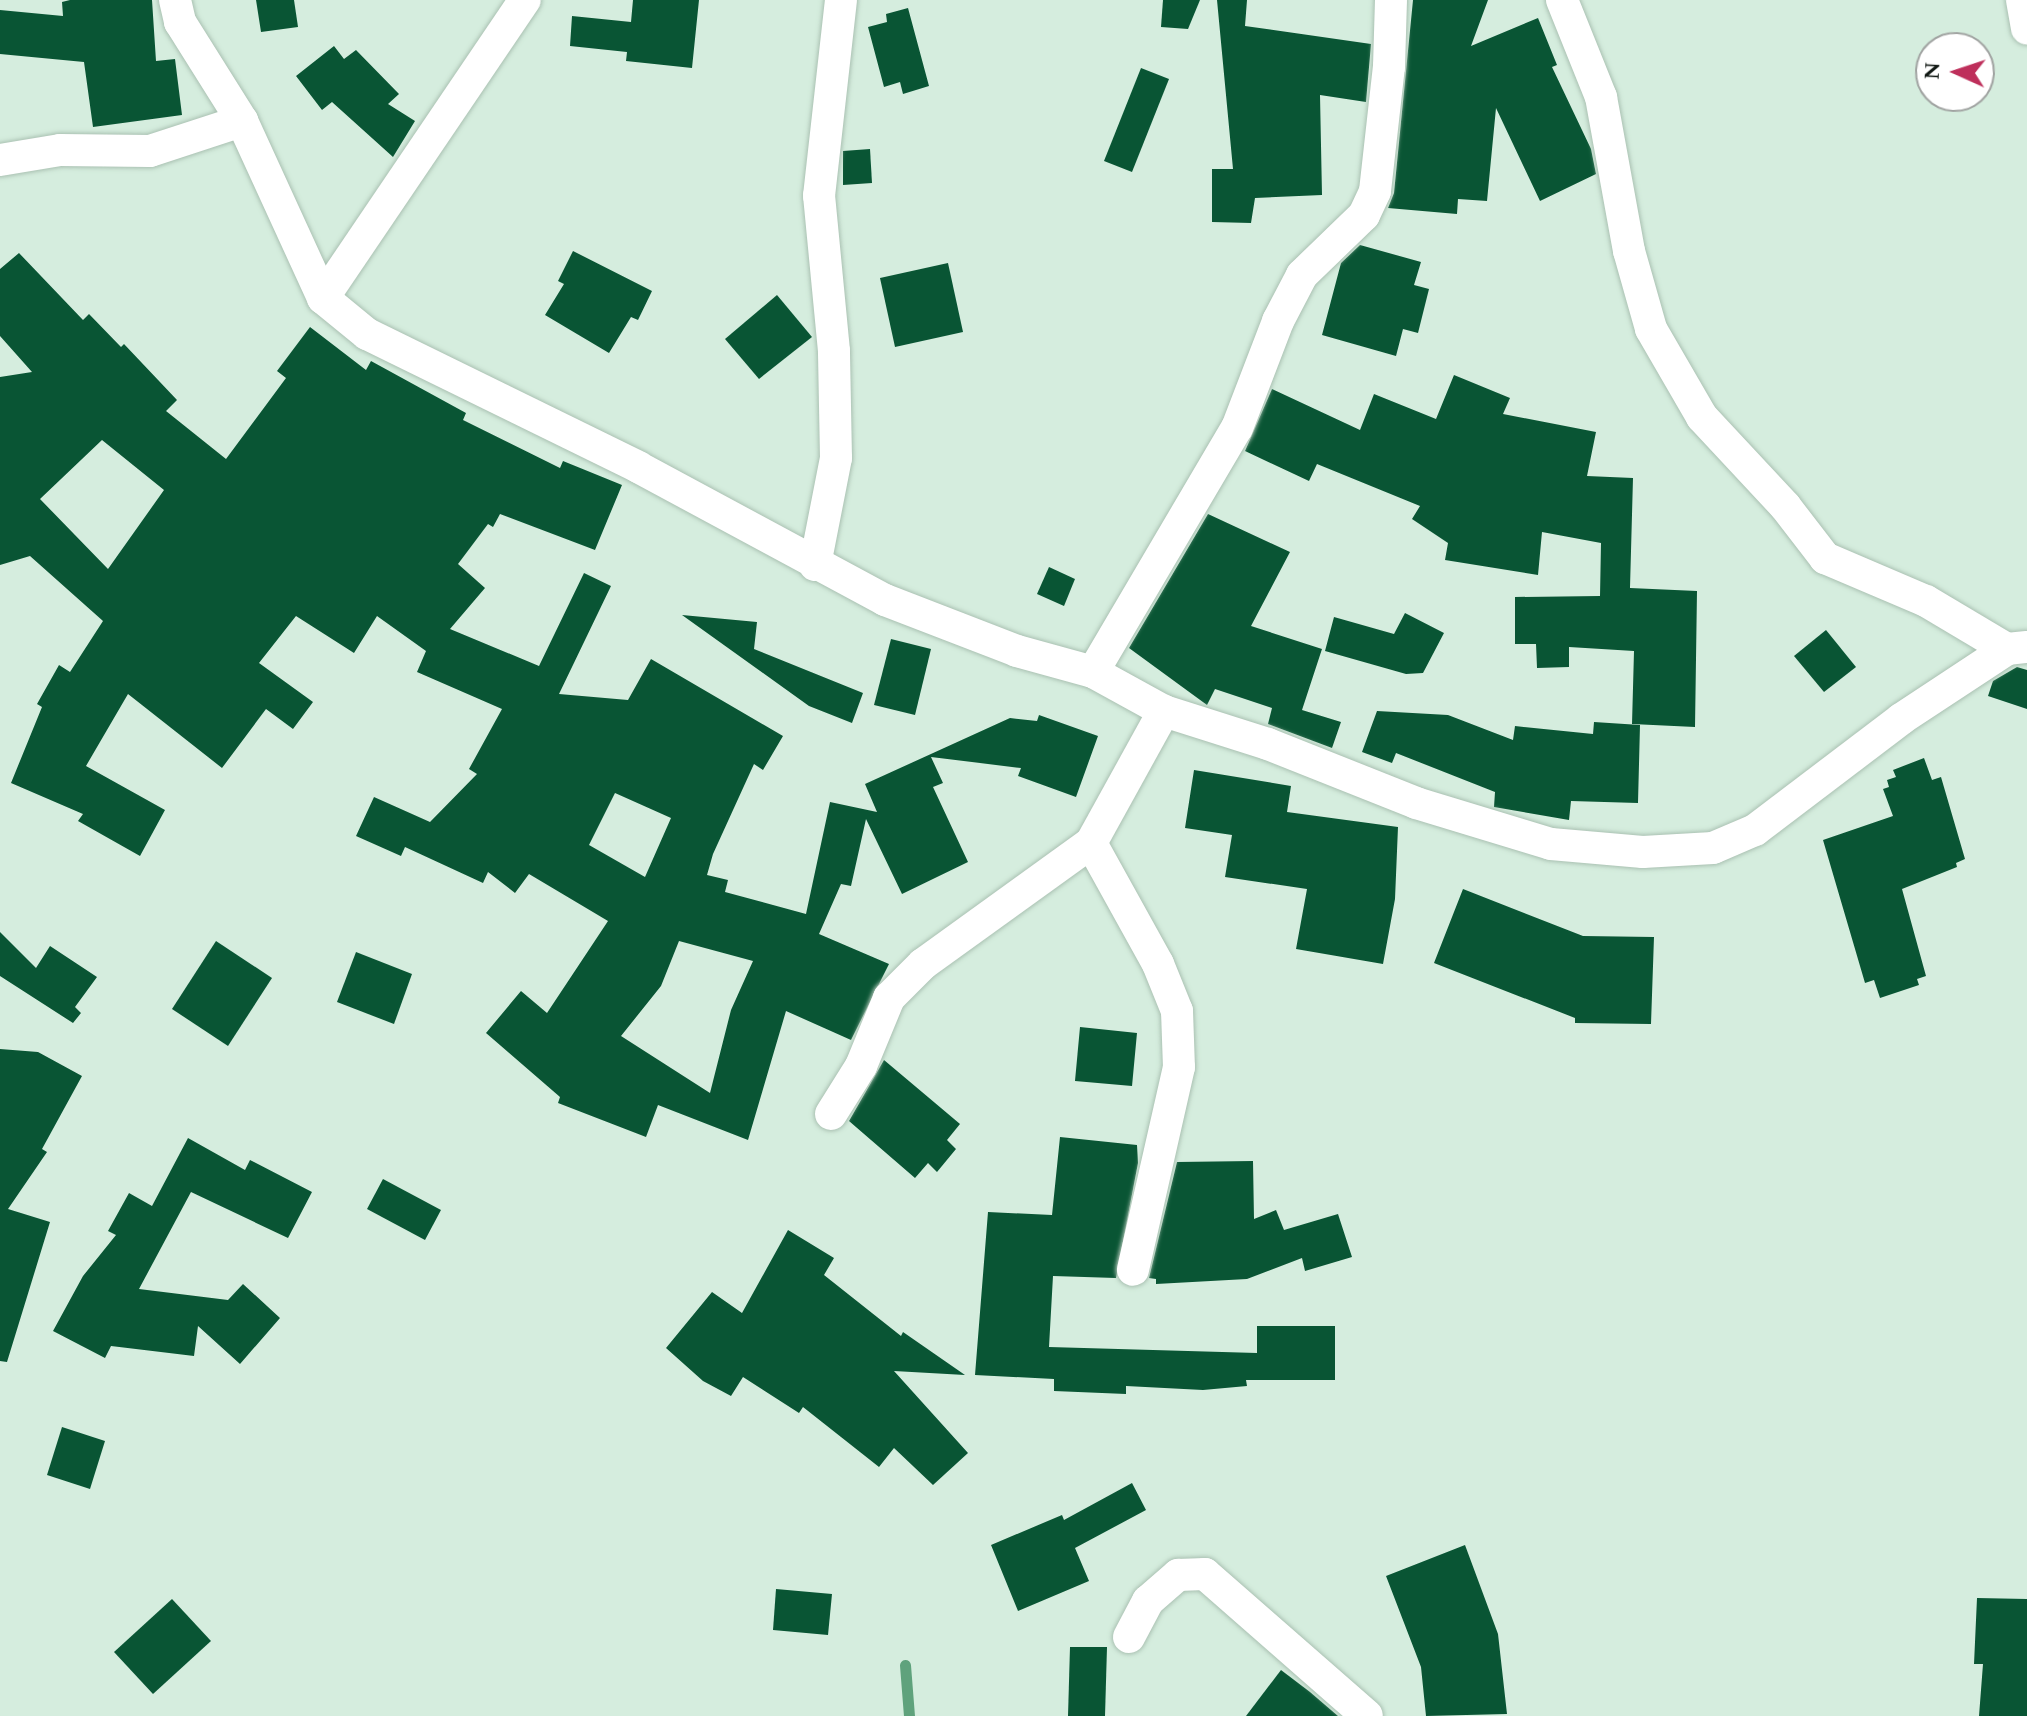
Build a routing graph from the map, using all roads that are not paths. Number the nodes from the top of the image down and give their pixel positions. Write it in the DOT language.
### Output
graph roads {
  1 [pos="175,0"];
  2 [pos="525,0"];
  3 [pos="841,0"];
  4 [pos="1391,0"];
  5 [pos="1562,0"];
  6 [pos="2022,0"];
  7 [pos="2027,29"];
  8 [pos="242,121"];
  9 [pos="0,160"];
  10 [pos="323,298"];
  11 [pos="815,565"];
  12 [pos="2017,648"];
  13 [pos="1093,672"];
  14 [pos="1164,711"];
  15 [pos="1091,843"];
  16 [pos="831,1114"];
  17 [pos="1133,1270"];
  18 [pos="1129,1637"];
  19 [pos="1367,1716"];
  1 -- 8 [label="street"];
  2 -- 10 [label="street"];
  3 -- 11 [label="street"];
  4 -- 13 [label="street"];
  5 -- 12 [label="street"];
  6 -- 7 [label="street"];
  8 -- 9 [label="street"];
  8 -- 10 [label="street"];
  10 -- 11 [label="street"];
  11 -- 13 [label="street"];
  12 -- 14 [label="street"];
  13 -- 14 [label="street"];
  14 -- 15 [label="street"];
  15 -- 16 [label="street"];
  15 -- 17 [label="street"];
  18 -- 19 [label="street"];
}
